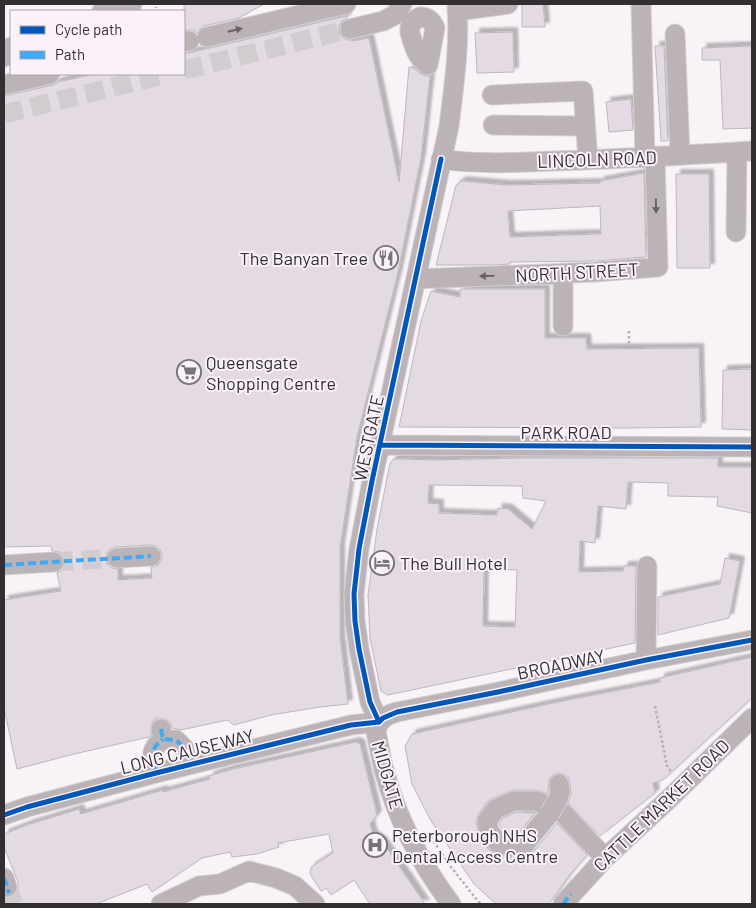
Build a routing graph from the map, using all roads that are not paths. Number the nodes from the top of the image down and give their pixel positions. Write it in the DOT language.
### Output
graph roads {
  1 [pos="132,4"];
  2 [pos="346,4"];
  3 [pos="402,4"];
  4 [pos="508,4"];
  5 [pos="641,4"];
  6 [pos="457,7"];
  7 [pos="106,10"];
  8 [pos="350,29"];
  9 [pos="675,34"];
  10 [pos="207,37"];
  11 [pos="428,65"];
  12 [pos="456,69"];
  13 [pos="43,75"];
  14 [pos="7,80"];
  15 [pos="492,95"];
  16 [pos="493,125"];
  17 [pos="585,126"];
  18 [pos="744,151"];
  19 [pos="680,155"];
  20 [pos="650,157"];
  21 [pos="442,159"];
  22 [pos="588,160"];
  23 [pos="736,232"];
  24 [pos="562,274"];
  25 [pos="416,279"];
  26 [pos="563,326"];
  27 [pos="380,445"];
  28 [pos="752,447"];
  29 [pos="151,556"];
  30 [pos="117,558"];
  31 [pos="54,562"];
  32 [pos="4,565"];
  33 [pos="647,566"];
  34 [pos="752,640"];
  35 [pos="646,660"];
  36 [pos="752,718"];
  37 [pos="379,722"];
  38 [pos="188,765"];
  39 [pos="156,773"];
  40 [pos="555,799"];
  41 [pos="4,815"];
  42 [pos="605,858"];
  43 [pos="567,899"];
  44 [pos="161,904"];
  45 [pos="315,904"];
  46 [pos="451,904"];
  1 -- 7 [label="street"];
  10 -- 2 [label="street, one-way"];
  3 -- 8 [label="street"];
  4 -- 6 [label="street"];
  5 -- 20 [label="street"];
  6 -- 12 [label="street, WESTGATE"];
  9 -- 19 [label="street"];
  11 -- 12 [label="street"];
  12 -- 21 [label="street, WESTGATE"];
  13 -- 14 [label="street"];
  15 -- 17 [label="street"];
  16 -- 17 [label="street"];
  17 -- 22 [label="street"];
  18 -- 19 [label="street, LINCOLN ROAD"];
  18 -- 23 [label="street"];
  19 -- 20 [label="street, LINCOLN ROAD"];
  20 -- 22 [label="street, LINCOLN ROAD"];
  20 -- 24 [label="street, NORTH STREET, one-way"];
  21 -- 22 [label="street, LINCOLN ROAD"];
  21 -- 25 [label="street, WESTGATE"];
  24 -- 25 [label="street, NORTH STREET, one-way"];
  24 -- 26 [label="street"];
  25 -- 27 [label="street, WESTGATE"];
  27 -- 28 [label="street, PARK ROAD"];
  27 -- 37 [label="street, WESTGATE"];
  29 -- 30 [label="street"];
  31 -- 32 [label="street"];
  33 -- 35 [label="street"];
  34 -- 35 [label="street, BROADWAY"];
  35 -- 37 [label="street, BROADWAY"];
  36 -- 42 [label="street, CATTLE MARKET ROAD"];
  37 -- 38 [label="street, LONG CAUSEWAY"];
  37 -- 46 [label="street, MIDGATE"];
  38 -- 39 [label="street, LONG CAUSEWAY"];
  38 -- 39 [label="street"];
  39 -- 41 [label="street, LONG CAUSEWAY"];
  40 -- 42 [label="street"];
  42 -- 43 [label="street, CATTLE MARKET ROAD"];
  44 -- 45 [label="street"];
}
